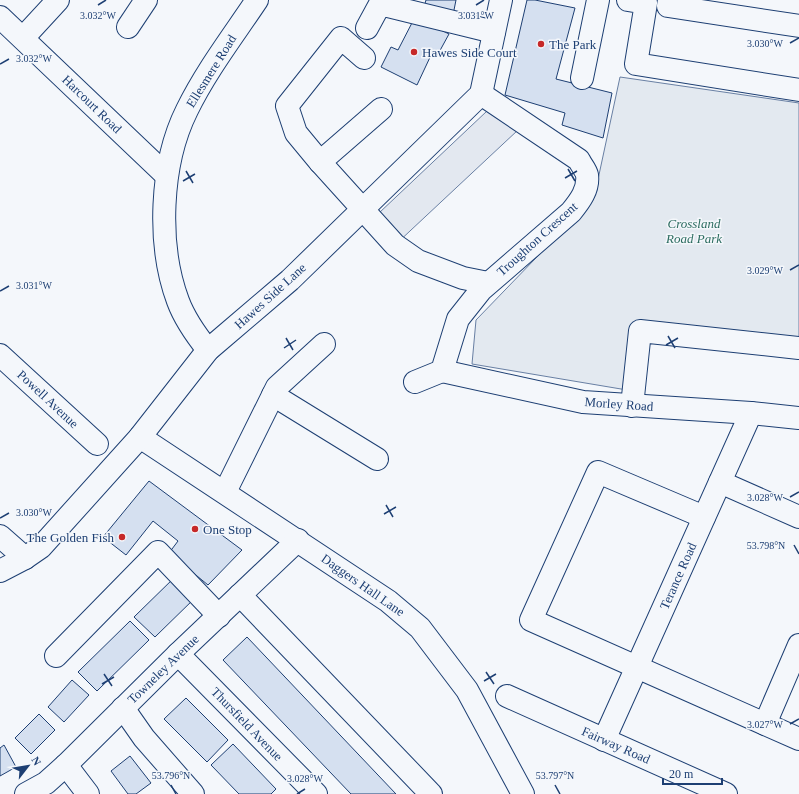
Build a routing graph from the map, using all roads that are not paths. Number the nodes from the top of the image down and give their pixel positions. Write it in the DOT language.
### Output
graph roads {
  1 [pos="58,0"];
  2 [pos="146,0"];
  3 [pos="257,0"];
  4 [pos="501,0"];
  5 [pos="598,0"];
  6 [pos="637,2"];
  7 [pos="668,3"];
  8 [pos="0,17"];
  9 [pos="799,26"];
  10 [pos="128,28"];
  11 [pos="367,28"];
  12 [pos="494,32"];
  13 [pos="23,38"];
  14 [pos="364,58"];
  15 [pos="582,78"];
  16 [pos="799,90"];
  17 [pos="481,94"];
  18 [pos="382,109"];
  19 [pos="320,162"];
  20 [pos="166,175"];
  21 [pos="362,210"];
  22 [pos="488,283"];
  23 [pos="324,344"];
  24 [pos="799,348"];
  25 [pos="208,350"];
  26 [pos="0,355"];
  27 [pos="442,371"];
  28 [pos="416,382"];
  29 [pos="273,395"];
  30 [pos="632,406"];
  31 [pos="751,413"];
  32 [pos="799,418"];
  33 [pos="140,437"];
  34 [pos="97,444"];
  35 [pos="377,459"];
  36 [pos="720,482"];
  37 [pos="225,492"];
  38 [pos="704,517"];
  39 [pos="799,517"];
  40 [pos="0,536"];
  41 [pos="298,540"];
  42 [pos="25,558"];
  43 [pos="0,571"];
  44 [pos="240,595"];
  45 [pos="219,616"];
  46 [pos="799,645"];
  47 [pos="178,654"];
  48 [pos="56,656"];
  49 [pos="637,667"];
  50 [pos="507,696"];
  51 [pos="123,708"];
  52 [pos="765,724"];
  53 [pos="799,739"];
  54 [pos="604,740"];
  55 [pos="66,765"];
  56 [pos="26,794"];
  57 [pos="88,794"];
  58 [pos="193,794"];
  59 [pos="316,794"];
  60 [pos="430,794"];
  61 [pos="523,794"];
  62 [pos="726,794"];
  1 -- 13 [label="street"];
  2 -- 10 [label="street"];
  3 -- 20 [label="street, Ellesmere Road"];
  4 -- 12 [label="street"];
  5 -- 15 [label="street"];
  6 -- 16 [label="street"];
  7 -- 9 [label="street"];
  8 -- 13 [label="street, Harcourt Road"];
  11 -- 12 [label="street"];
  12 -- 17 [label="street"];
  13 -- 20 [label="street, Harcourt Road"];
  14 -- 19 [label="street"];
  17 -- 21 [label="street, Hawes Side Lane"];
  17 -- 22 [label="street, Troughton Crescent"];
  18 -- 19 [label="street"];
  19 -- 21 [label="street"];
  20 -- 25 [label="street, Ellesmere Road"];
  21 -- 22 [label="street"];
  21 -- 25 [label="street, Hawes Side Lane"];
  22 -- 27 [label="street, Troughton Crescent"];
  23 -- 29 [label="street"];
  24 -- 30 [label="street"];
  25 -- 33 [label="street, Hawes Side Lane"];
  26 -- 34 [label="street, Powell Avenue"];
  27 -- 28 [label="street"];
  27 -- 30 [label="street, Morley Road"];
  29 -- 35 [label="street"];
  29 -- 37 [label="street"];
  30 -- 31 [label="street, Morley Road"];
  31 -- 32 [label="street, Morley Road"];
  31 -- 36 [label="street, Terance Road"];
  33 -- 37 [label="street, Daggers Hall Lane"];
  33 -- 42 [label="street, Hawes Side Lane"];
  36 -- 38 [label="street, Terance Road"];
  36 -- 39 [label="street"];
  37 -- 41 [label="street, Daggers Hall Lane"];
  38 -- 49 [label="street, Terance Road"];
  38 -- 49 [label="street"];
  40 -- 42 [label="street"];
  41 -- 44 [label="street, Towneley Avenue"];
  41 -- 61 [label="street, Daggers Hall Lane"];
  42 -- 43 [label="street, Hawes Side Lane"];
  44 -- 45 [label="street, Towneley Avenue"];
  44 -- 60 [label="street"];
  45 -- 47 [label="street, Towneley Avenue"];
  45 -- 48 [label="street"];
  46 -- 52 [label="street"];
  47 -- 51 [label="street, Towneley Avenue"];
  47 -- 59 [label="street, Thursfield Avenue"];
  49 -- 52 [label="street"];
  49 -- 54 [label="street, Terance Road"];
  50 -- 54 [label="street, Fairway Road"];
  51 -- 55 [label="street, Towneley Avenue"];
  51 -- 58 [label="street"];
  52 -- 53 [label="street"];
  54 -- 62 [label="street, Fairway Road"];
  55 -- 56 [label="street, Towneley Avenue"];
  55 -- 57 [label="street"];
}
